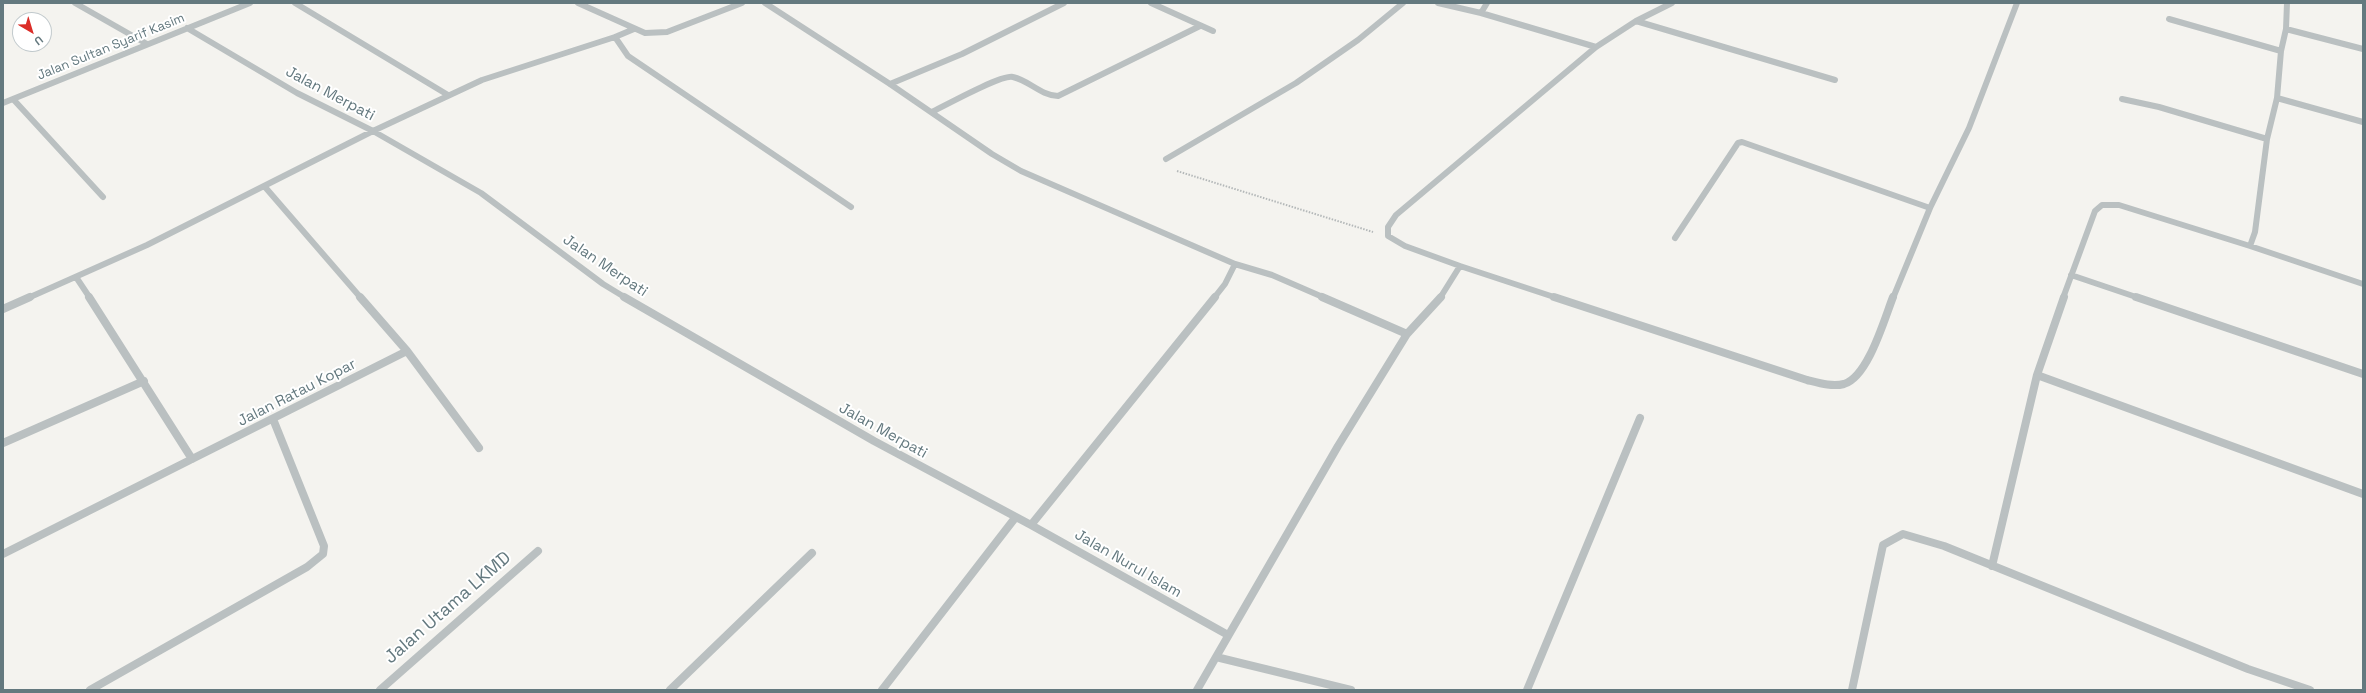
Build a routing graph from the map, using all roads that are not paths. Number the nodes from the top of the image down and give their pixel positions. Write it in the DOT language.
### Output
graph roads {
  1 [pos="75,3"];
  2 [pos="250,3"];
  3 [pos="296,3"];
  4 [pos="578,3"];
  5 [pos="742,3"];
  6 [pos="765,3"];
  7 [pos="1064,3"];
  8 [pos="1404,3"];
  9 [pos="1438,3"];
  10 [pos="1487,3"];
  11 [pos="1672,3"];
  12 [pos="2017,3"];
  13 [pos="2287,3"];
  14 [pos="1155,4"];
  15 [pos="1481,13"];
  16 [pos="2169,18"];
  17 [pos="1636,21"];
  18 [pos="1200,26"];
  19 [pos="187,28"];
  20 [pos="634,29"];
  21 [pos="2286,29"];
  22 [pos="1213,31"];
  23 [pos="615,37"];
  24 [pos="147,44"];
  25 [pos="1596,47"];
  26 [pos="2363,49"];
  27 [pos="2281,51"];
  28 [pos="1835,80"];
  29 [pos="890,84"];
  30 [pos="448,95"];
  31 [pos="2277,98"];
  32 [pos="13,99"];
  33 [pos="2122,99"];
  34 [pos="3,103"];
  35 [pos="932,112"];
  36 [pos="2363,122"];
  37 [pos="373,131"];
  38 [pos="2266,139"];
  39 [pos="1166,159"];
  40 [pos="265,186"];
  41 [pos="103,198"];
  42 [pos="851,207"];
  43 [pos="1930,208"];
  44 [pos="1675,238"];
  45 [pos="2250,246"];
  46 [pos="1235,264"];
  47 [pos="1460,266"];
  48 [pos="2071,275"];
  49 [pos="76,277"];
  50 [pos="2363,284"];
  51 [pos="3,309"];
  52 [pos="1407,334"];
  53 [pos="407,351"];
  54 [pos="2363,374"];
  55 [pos="2037,375"];
  56 [pos="144,381"];
  57 [pos="1640,418"];
  58 [pos="273,419"];
  59 [pos="3,443"];
  60 [pos="479,448"];
  61 [pos="192,459"];
  62 [pos="2363,494"];
  63 [pos="1015,518"];
  64 [pos="1031,525"];
  65 [pos="538,551"];
  66 [pos="3,554"];
  67 [pos="812,554"];
  68 [pos="1992,566"];
  69 [pos="1228,635"];
  70 [pos="1216,657"];
  71 [pos="90,690"];
  72 [pos="380,690"];
  73 [pos="670,690"];
  74 [pos="882,690"];
  75 [pos="1197,690"];
  76 [pos="1351,690"];
  77 [pos="1527,690"];
  78 [pos="1852,690"];
  79 [pos="2310,690"];
  1 -- 24 [label="street"];
  2 -- 19 [label="street, Jalan Sultan Syarif Kasim"];
  3 -- 30 [label="street"];
  4 -- 20 [label="street"];
  5 -- 20 [label="street"];
  6 -- 29 [label="street"];
  7 -- 29 [label="street"];
  8 -- 39 [label="street"];
  9 -- 15 [label="street"];
  10 -- 15 [label="street"];
  11 -- 17 [label="street"];
  12 -- 43 [label="street"];
  13 -- 21 [label="street"];
  14 -- 18 [label="street"];
  15 -- 25 [label="street"];
  16 -- 27 [label="street"];
  17 -- 25 [label="street"];
  17 -- 28 [label="street"];
  18 -- 22 [label="street"];
  18 -- 35 [label="street"];
  19 -- 24 [label="street, Jalan Sultan Syarif Kasim"];
  19 -- 37 [label="street, Jalan Merpati"];
  20 -- 23 [label="street"];
  21 -- 26 [label="street"];
  21 -- 27 [label="street"];
  23 -- 30 [label="street"];
  23 -- 42 [label="street"];
  24 -- 32 [label="street, Jalan Sultan Syarif Kasim"];
  25 -- 47 [label="street"];
  27 -- 31 [label="street"];
  29 -- 35 [label="street"];
  30 -- 37 [label="street"];
  31 -- 36 [label="street"];
  31 -- 38 [label="street"];
  32 -- 34 [label="street, Jalan Sultan Syarif Kasim"];
  32 -- 41 [label="street"];
  33 -- 38 [label="street"];
  35 -- 46 [label="street"];
  37 -- 40 [label="street"];
  37 -- 63 [label="street, Jalan Merpati"];
  38 -- 45 [label="street"];
  40 -- 49 [label="street"];
  40 -- 53 [label="street"];
  43 -- 44 [label="street"];
  43 -- 47 [label="street"];
  45 -- 48 [label="street"];
  45 -- 50 [label="street"];
  46 -- 52 [label="street"];
  46 -- 64 [label="street"];
  47 -- 52 [label="street"];
  48 -- 54 [label="street"];
  48 -- 55 [label="street"];
  49 -- 51 [label="street"];
  49 -- 56 [label="street"];
  52 -- 69 [label="street"];
  53 -- 58 [label="street, Jalan Ratau Kopar"];
  53 -- 60 [label="street"];
  55 -- 62 [label="street"];
  55 -- 68 [label="street"];
  56 -- 59 [label="street"];
  56 -- 61 [label="street"];
  57 -- 77 [label="street"];
  58 -- 61 [label="street, Jalan Ratau Kopar"];
  58 -- 71 [label="street"];
  61 -- 66 [label="street, Jalan Ratau Kopar"];
  63 -- 64 [label="street, Jalan Nurul Islam"];
  63 -- 74 [label="street"];
  64 -- 69 [label="street, Jalan Nurul Islam"];
  65 -- 72 [label="street, Jalan Utama LKMD"];
  67 -- 73 [label="street"];
  68 -- 78 [label="street"];
  68 -- 79 [label="street"];
  69 -- 70 [label="street"];
  70 -- 75 [label="street"];
  70 -- 76 [label="street"];
}
